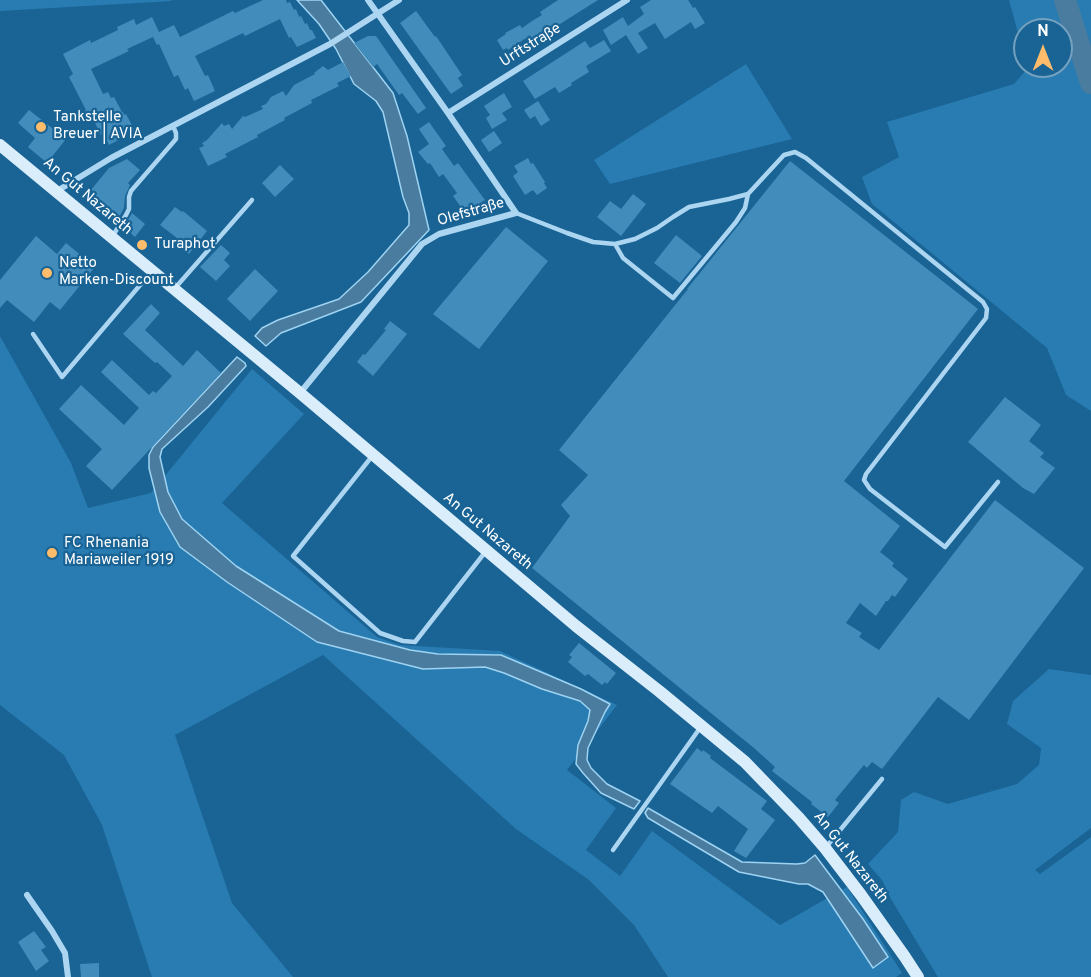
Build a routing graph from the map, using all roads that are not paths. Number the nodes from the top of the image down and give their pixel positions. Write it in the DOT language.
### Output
graph roads {
  1 [pos="368,0"];
  2 [pos="399,0"];
  3 [pos="627,0"];
  4 [pos="378,14"];
  5 [pos="448,113"];
  6 [pos="173,126"];
  7 [pos="0,145"];
  8 [pos="56,191"];
  9 [pos="748,194"];
  10 [pos="252,200"];
  11 [pos="516,213"];
  12 [pos="112,237"];
  13 [pos="615,244"];
  14 [pos="152,271"];
  15 [pos="174,289"];
  16 [pos="33,334"];
  17 [pos="300,393"];
  18 [pos="373,455"];
  19 [pos="998,482"];
  20 [pos="486,550"];
  21 [pos="702,726"];
  22 [pos="882,779"];
  23 [pos="825,848"];
  24 [pos="613,850"];
  25 [pos="27,895"];
  26 [pos="68,977"];
  27 [pos="918,977"];
  1 -- 4 [label="street, Olefstraße"];
  2 -- 4 [label="street"];
  3 -- 5 [label="street, Urftstraße"];
  4 -- 5 [label="street, Olefstraße"];
  4 -- 6 [label="street"];
  5 -- 11 [label="street, Olefstraße"];
  6 -- 8 [label="street"];
  6 -- 12 [label="lane"];
  7 -- 8 [label="main road, An Gut Nazareth"];
  8 -- 12 [label="main road, An Gut Nazareth"];
  9 -- 13 [label="lane"];
  9 -- 13 [label="lane"];
  9 -- 19 [label="lane"];
  10 -- 15 [label="lane"];
  11 -- 13 [label="lane"];
  11 -- 17 [label="street, Olefstraße"];
  12 -- 14 [label="main road, An Gut Nazareth"];
  14 -- 15 [label="main road, An Gut Nazareth"];
  14 -- 16 [label="lane"];
  15 -- 17 [label="main road, An Gut Nazareth"];
  17 -- 18 [label="main road, An Gut Nazareth"];
  18 -- 20 [label="main road, An Gut Nazareth"];
  18 -- 20 [label="lane"];
  20 -- 21 [label="main road, An Gut Nazareth"];
  21 -- 23 [label="main road, An Gut Nazareth"];
  21 -- 24 [label="lane"];
  22 -- 23 [label="lane"];
  23 -- 27 [label="main road, An Gut Nazareth"];
  25 -- 26 [label="street"];
}
